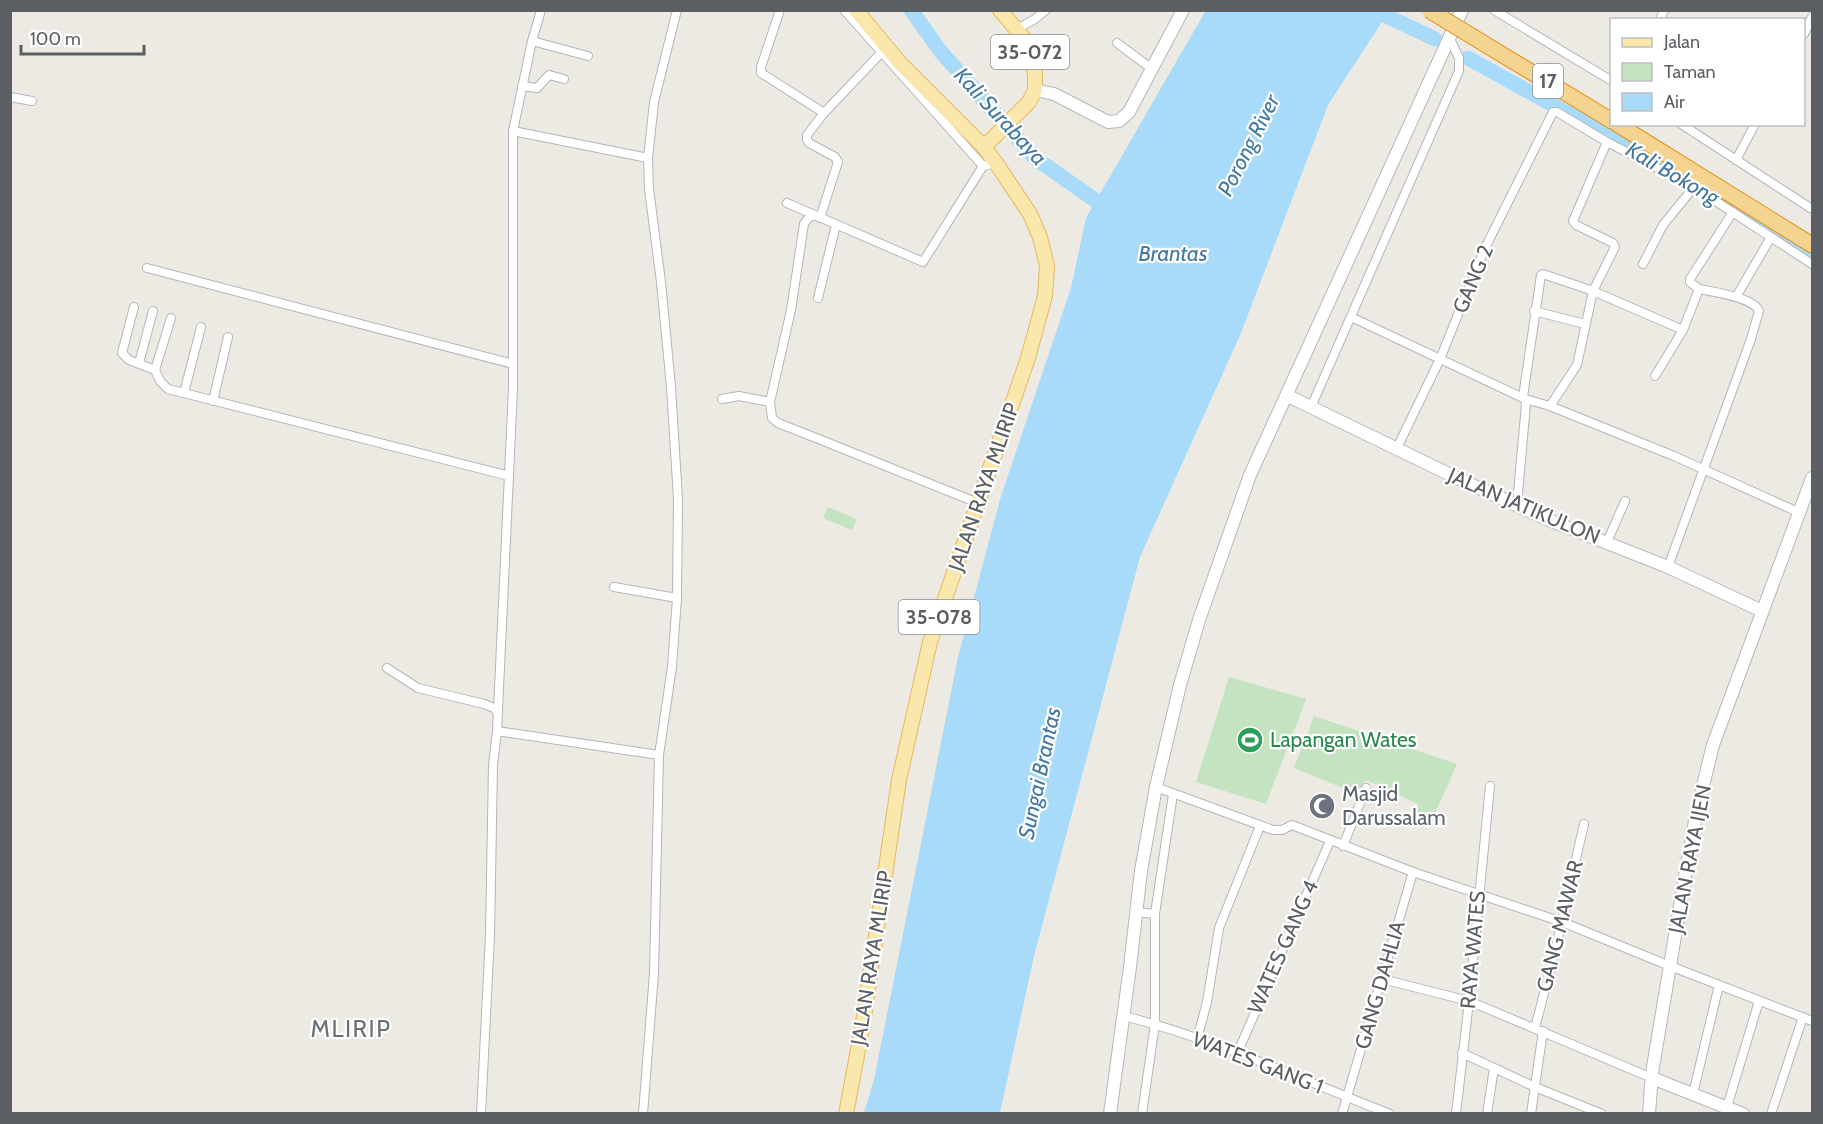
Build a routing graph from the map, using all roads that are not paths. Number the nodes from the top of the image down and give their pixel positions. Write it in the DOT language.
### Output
graph roads {
  1 [pos="541,10"];
  2 [pos="677,10"];
  3 [pos="780,10"];
  4 [pos="844,10"];
  5 [pos="856,10"];
  6 [pos="1000,10"];
  7 [pos="1046,10"];
  8 [pos="1183,10"];
  9 [pos="1429,10"];
  10 [pos="1447,10"];
  11 [pos="1462,10"];
  12 [pos="1494,10"];
  13 [pos="1017,29"];
  14 [pos="1450,39"];
  15 [pos="1485,39"];
  16 [pos="532,41"];
  17 [pos="1117,43"];
  18 [pos="881,53"];
  19 [pos="588,56"];
  20 [pos="1152,69"];
  21 [pos="564,79"];
  22 [pos="1610,80"];
  23 [pos="522,86"];
  24 [pos="1032,96"];
  25 [pos="10,97"];
  26 [pos="32,101"];
  27 [pos="1610,110"];
  28 [pos="824,113"];
  29 [pos="1610,120"];
  30 [pos="1620,126"];
  31 [pos="1636,126"];
  32 [pos="1684,126"];
  33 [pos="1754,126"];
  34 [pos="513,131"];
  35 [pos="1607,142"];
  36 [pos="984,147"];
  37 [pos="648,158"];
  38 [pos="1736,160"];
  39 [pos="990,164"];
  40 [pos="1694,188"];
  41 [pos="787,203"];
  42 [pos="1812,209"];
  43 [pos="1733,212"];
  44 [pos="816,217"];
  45 [pos="836,225"];
  46 [pos="1812,235"];
  47 [pos="1771,237"];
  48 [pos="1812,245"];
  49 [pos="1643,264"];
  50 [pos="1812,264"];
  51 [pos="147,268"];
  52 [pos="1699,289"];
  53 [pos="1593,291"];
  54 [pos="1736,297"];
  55 [pos="818,298"];
  56 [pos="134,307"];
  57 [pos="153,310"];
  58 [pos="1534,311"];
  59 [pos="1351,317"];
  60 [pos="171,318"];
  61 [pos="1585,324"];
  62 [pos="201,327"];
  63 [pos="1683,330"];
  64 [pos="228,337"];
  65 [pos="1440,359"];
  66 [pos="139,363"];
  67 [pos="513,364"];
  68 [pos="155,370"];
  69 [pos="1655,376"];
  70 [pos="184,393"];
  71 [pos="1288,396"];
  72 [pos="1524,398"];
  73 [pos="722,399"];
  74 [pos="213,401"];
  75 [pos="770,402"];
  76 [pos="1550,406"];
  77 [pos="1311,407"];
  78 [pos="1397,448"];
  79 [pos="1704,470"];
  80 [pos="509,476"];
  81 [pos="1812,478"];
  82 [pos="1625,501"];
  83 [pos="978,503"];
  84 [pos="1517,504"];
  85 [pos="1800,513"];
  86 [pos="1607,542"];
  87 [pos="1668,567"];
  88 [pos="614,587"];
  89 [pos="678,598"];
  90 [pos="1762,611"];
  91 [pos="387,668"];
  92 [pos="498,713"];
  93 [pos="497,731"];
  94 [pos="658,755"];
  95 [pos="1490,786"];
  96 [pos="1156,787"];
  97 [pos="1365,788"];
  98 [pos="1173,794"];
  99 [pos="1584,824"];
  100 [pos="1260,826"];
  101 [pos="1330,841"];
  102 [pos="1343,846"];
  103 [pos="1413,872"];
  104 [pos="1478,894"];
  105 [pos="1136,912"];
  106 [pos="1155,914"];
  107 [pos="1562,922"];
  108 [pos="1670,966"];
  109 [pos="1382,979"];
  110 [pos="1719,985"];
  111 [pos="1469,1001"];
  112 [pos="1759,1001"];
  113 [pos="1124,1016"];
  114 [pos="1803,1017"];
  115 [pos="1812,1021"];
  116 [pos="1155,1024"];
  117 [pos="1539,1030"];
  118 [pos="1197,1040"];
  119 [pos="1462,1053"];
  120 [pos="1237,1054"];
  121 [pos="1494,1068"];
  122 [pos="1652,1078"];
  123 [pos="1535,1087"];
  124 [pos="1693,1094"];
  125 [pos="1347,1097"];
  126 [pos="1727,1107"];
  127 [pos="1596,1112"];
  128 [pos="481,1113"];
  129 [pos="643,1113"];
  130 [pos="846,1113"];
  131 [pos="1110,1113"];
  132 [pos="1142,1113"];
  133 [pos="1342,1113"];
  134 [pos="1390,1113"];
  135 [pos="1456,1113"];
  136 [pos="1487,1113"];
  137 [pos="1531,1113"];
  138 [pos="1649,1113"];
  139 [pos="1743,1113"];
  140 [pos="1771,1113"];
  1 -- 16 [label="street"];
  2 -- 37 [label="street"];
  3 -- 28 [label="street"];
  4 -- 18 [label="street"];
  5 -- 36 [label="main road, JALAN RAYA MLIRIP"];
  6 -- 13 [label="main road, 35-072"];
  7 -- 13 [label="street"];
  8 -- 20 [label="main road"];
  9 -- 15 [label="highway, 17, bridge"];
  10 -- 15 [label="highway, 17"];
  11 -- 14 [label="main road"];
  12 -- 22 [label="street"];
  13 -- 24 [label="main road, 35-072"];
  14 -- 59 [label="street"];
  14 -- 71 [label="main road"];
  15 -- 27 [label="highway, 17"];
  15 -- 29 [label="highway, 17"];
  16 -- 19 [label="street"];
  16 -- 23 [label="street"];
  17 -- 20 [label="street"];
  18 -- 28 [label="street"];
  18 -- 39 [label="street"];
  20 -- 24 [label="main road"];
  21 -- 23 [label="street"];
  23 -- 34 [label="street"];
  24 -- 36 [label="main road"];
  25 -- 26 [label="street"];
  28 -- 44 [label="street"];
  30 -- 48 [label="highway"];
  31 -- 46 [label="highway"];
  32 -- 38 [label="street"];
  33 -- 38 [label="street"];
  34 -- 37 [label="street"];
  34 -- 67 [label="street"];
  35 -- 40 [label="street"];
  35 -- 53 [label="street"];
  35 -- 65 [label="street, GANG 2"];
  36 -- 39 [label="main road, JALAN RAYA MLIRIP / 35-078"];
  37 -- 89 [label="street"];
  38 -- 42 [label="street"];
  39 -- 45 [label="street"];
  39 -- 83 [label="main road, JALAN RAYA MLIRIP / 35-078"];
  40 -- 43 [label="street"];
  40 -- 49 [label="street"];
  41 -- 44 [label="street"];
  43 -- 47 [label="street"];
  43 -- 52 [label="street"];
  44 -- 45 [label="street"];
  44 -- 75 [label="street"];
  45 -- 55 [label="street"];
  47 -- 50 [label="street"];
  47 -- 54 [label="street"];
  51 -- 67 [label="street"];
  52 -- 54 [label="street"];
  52 -- 63 [label="street"];
  53 -- 58 [label="street"];
  53 -- 61 [label="street"];
  53 -- 63 [label="street"];
  54 -- 79 [label="street"];
  56 -- 66 [label="street"];
  57 -- 66 [label="street"];
  58 -- 61 [label="street"];
  58 -- 72 [label="street"];
  59 -- 65 [label="street"];
  59 -- 77 [label="street"];
  60 -- 68 [label="street"];
  61 -- 76 [label="street"];
  62 -- 70 [label="street"];
  63 -- 69 [label="street"];
  64 -- 74 [label="street"];
  65 -- 72 [label="street"];
  65 -- 78 [label="street, GANG 2"];
  66 -- 68 [label="street"];
  67 -- 80 [label="street"];
  68 -- 70 [label="street"];
  70 -- 74 [label="street"];
  71 -- 77 [label="main road, JALAN JATIKULON"];
  71 -- 96 [label="main road"];
  72 -- 76 [label="street"];
  72 -- 84 [label="street"];
  73 -- 75 [label="street"];
  74 -- 80 [label="street"];
  75 -- 83 [label="street"];
  76 -- 79 [label="street"];
  77 -- 78 [label="main road, JALAN JATIKULON"];
  78 -- 84 [label="main road, JALAN JATIKULON"];
  79 -- 85 [label="street"];
  79 -- 87 [label="street"];
  80 -- 92 [label="street"];
  81 -- 85 [label="main road, JALAN RAYA IJEN"];
  82 -- 86 [label="street"];
  83 -- 130 [label="main road, JALAN RAYA MLIRIP / 35-078"];
  84 -- 86 [label="main road, JALAN JATIKULON"];
  85 -- 90 [label="main road, JALAN RAYA IJEN"];
  86 -- 87 [label="main road, JALAN JATIKULON"];
  87 -- 90 [label="main road, JALAN JATIKULON"];
  88 -- 89 [label="street"];
  89 -- 94 [label="street"];
  90 -- 108 [label="main road, JALAN RAYA IJEN"];
  91 -- 92 [label="street"];
  92 -- 93 [label="street"];
  93 -- 94 [label="street"];
  93 -- 128 [label="street"];
  94 -- 129 [label="street"];
  95 -- 104 [label="street, RAYA WATES"];
  96 -- 98 [label="street"];
  96 -- 105 [label="main road"];
  97 -- 102 [label="street"];
  98 -- 100 [label="street"];
  98 -- 106 [label="street"];
  99 -- 107 [label="street, GANG MAWAR"];
  100 -- 101 [label="street"];
  100 -- 118 [label="street"];
  101 -- 102 [label="street"];
  101 -- 120 [label="street, WATES GANG 4"];
  102 -- 103 [label="street"];
  103 -- 104 [label="street"];
  103 -- 109 [label="street, GANG DAHLIA"];
  104 -- 107 [label="street"];
  104 -- 111 [label="street, RAYA WATES"];
  105 -- 106 [label="street"];
  105 -- 113 [label="main road"];
  106 -- 116 [label="street"];
  107 -- 108 [label="street"];
  107 -- 117 [label="street, GANG MAWAR"];
  108 -- 110 [label="street"];
  108 -- 122 [label="main road, JALAN RAYA IJEN"];
  109 -- 111 [label="street"];
  109 -- 125 [label="street, GANG DAHLIA"];
  110 -- 112 [label="street"];
  110 -- 124 [label="street"];
  111 -- 117 [label="street"];
  111 -- 119 [label="street, RAYA WATES"];
  112 -- 114 [label="street"];
  112 -- 126 [label="street"];
  113 -- 116 [label="street, WATES GANG 1"];
  113 -- 131 [label="main road"];
  114 -- 115 [label="street"];
  114 -- 140 [label="street"];
  116 -- 118 [label="street, WATES GANG 1"];
  116 -- 132 [label="street"];
  117 -- 122 [label="street"];
  117 -- 123 [label="street, GANG MAWAR"];
  118 -- 120 [label="street, WATES GANG 1"];
  119 -- 121 [label="street"];
  119 -- 135 [label="street, RAYA WATES"];
  120 -- 125 [label="street, WATES GANG 1"];
  121 -- 123 [label="street"];
  121 -- 136 [label="street"];
  122 -- 124 [label="main road"];
  122 -- 138 [label="main road, JALAN RAYA IJEN"];
  123 -- 127 [label="street"];
  123 -- 137 [label="street, GANG MAWAR"];
  124 -- 126 [label="main road"];
  125 -- 133 [label="street, GANG DAHLIA"];
  125 -- 134 [label="street, WATES GANG 1"];
  126 -- 139 [label="main road"];
}
